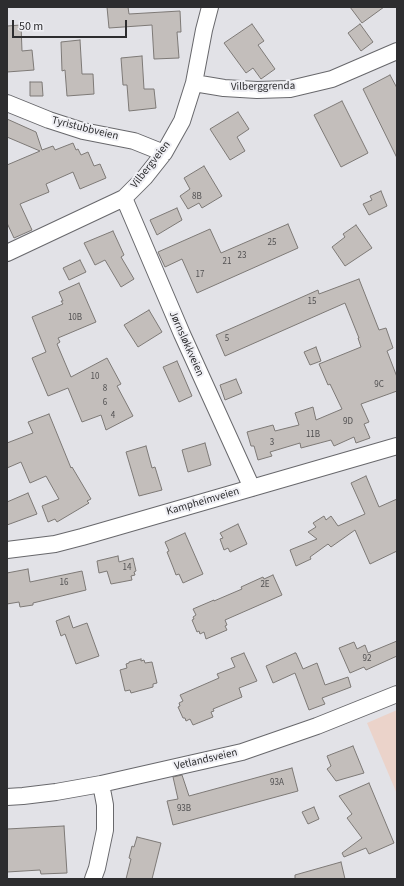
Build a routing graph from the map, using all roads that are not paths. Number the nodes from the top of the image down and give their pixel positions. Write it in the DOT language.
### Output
graph roads {
  1 [pos="210,7"];
  2 [pos="397,51"];
  3 [pos="194,83"];
  4 [pos="7,103"];
  5 [pos="164,152"];
  6 [pos="124,198"];
  7 [pos="7,253"];
  8 [pos="397,446"];
  9 [pos="252,488"];
  10 [pos="7,550"];
  11 [pos="397,694"];
  12 [pos="101,784"];
  13 [pos="7,797"];
  14 [pos="93,879"];
  1 -- 3 [label="street, Vilbergveien"];
  2 -- 3 [label="street, Vilberggrenda"];
  3 -- 5 [label="street, Vilbergveien"];
  4 -- 5 [label="street, Tyristubbveien"];
  5 -- 6 [label="street, Vilbergveien"];
  6 -- 7 [label="street, Vilbergveien"];
  6 -- 9 [label="street, Jørnsløkkveien"];
  8 -- 9 [label="street, Kampheimveien"];
  9 -- 10 [label="street, Kampheimveien"];
  11 -- 12 [label="street, Vetlandsveien"];
  12 -- 13 [label="street, Vetlandsveien"];
  12 -- 14 [label="street"];
}
